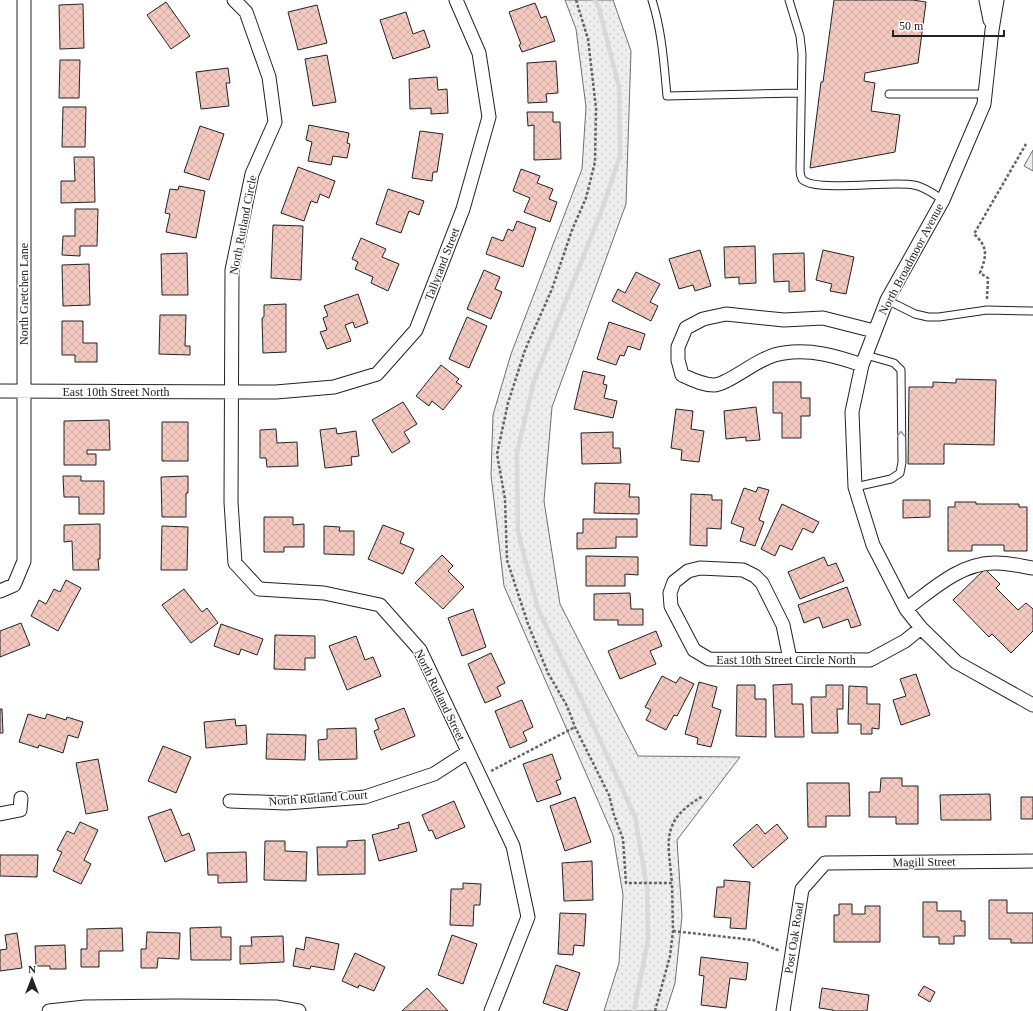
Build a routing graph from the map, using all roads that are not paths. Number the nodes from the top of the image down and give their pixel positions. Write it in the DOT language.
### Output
graph roads {
  1 [pos="24,0"];
  2 [pos="234,0"];
  3 [pos="456,0"];
  4 [pos="652,0"];
  5 [pos="789,0"];
  6 [pos="986,0"];
  7 [pos="997,0"];
  8 [pos="992,30"];
  9 [pos="801,93"];
  10 [pos="889,94"];
  11 [pos="986,94"];
  12 [pos="944,200"];
  13 [pos="887,300"];
  14 [pos="1033,311"];
  15 [pos="874,331"];
  16 [pos="864,360"];
  17 [pos="0,391"];
  18 [pos="24,392"];
  19 [pos="231,392"];
  20 [pos="855,487"];
  21 [pos="1033,568"];
  22 [pos="0,591"];
  23 [pos="906,609"];
  24 [pos="921,628"];
  25 [pos="790,659"];
  26 [pos="1033,705"];
  27 [pos="468,752"];
  28 [pos="21,798"];
  29 [pos="230,801"];
  30 [pos="0,814"];
  31 [pos="1033,861"];
  32 [pos="818,870"];
  33 [pos="49,1011"];
  34 [pos="299,1011"];
  35 [pos="491,1011"];
  36 [pos="783,1011"];
  1 -- 18 [label="street, North Gretchen Lane"];
  2 -- 19 [label="street, North Rutland Circle"];
  3 -- 19 [label="street, Tallyrand Street"];
  4 -- 9 [label="lane"];
  5 -- 9 [label="lane"];
  6 -- 8 [label="street, North Broadmoor Avenue"];
  7 -- 8 [label="street, North Broadmoor Avenue"];
  8 -- 11 [label="street, North Broadmoor Avenue"];
  9 -- 12 [label="lane"];
  10 -- 11 [label="lane"];
  11 -- 12 [label="street, North Broadmoor Avenue"];
  12 -- 13 [label="street, North Broadmoor Avenue"];
  13 -- 14 [label="lane"];
  13 -- 15 [label="street, North Broadmoor Avenue"];
  15 -- 16 [label="street, North Broadmoor Avenue"];
  15 -- 16 [label="street"];
  16 -- 20 [label="street, North Broadmoor Avenue"];
  20 -- 16 [label="lane, one-way"];
  17 -- 18 [label="street, East 10th Street North"];
  18 -- 19 [label="street, East 10th Street North"];
  18 -- 22 [label="street, North Gretchen Lane"];
  19 -- 27 [label="street, North Rutland Street"];
  20 -- 23 [label="street, North Broadmoor Avenue"];
  21 -- 23 [label="street"];
  23 -- 24 [label="street, North Broadmoor Avenue"];
  24 -- 25 [label="street, East 10th Street Circle North"];
  24 -- 26 [label="street, North Broadmoor Avenue"];
  25 -- 25 [label="street, East 10th Street Circle North"];
  27 -- 29 [label="street, North Rutland Court"];
  27 -- 35 [label="street, North Rutland Street"];
  28 -- 30 [label="street"];
  31 -- 32 [label="street, Magill Street"];
  32 -- 36 [label="street, Post Oak Road"];
  33 -- 34 [label="street"];
}
